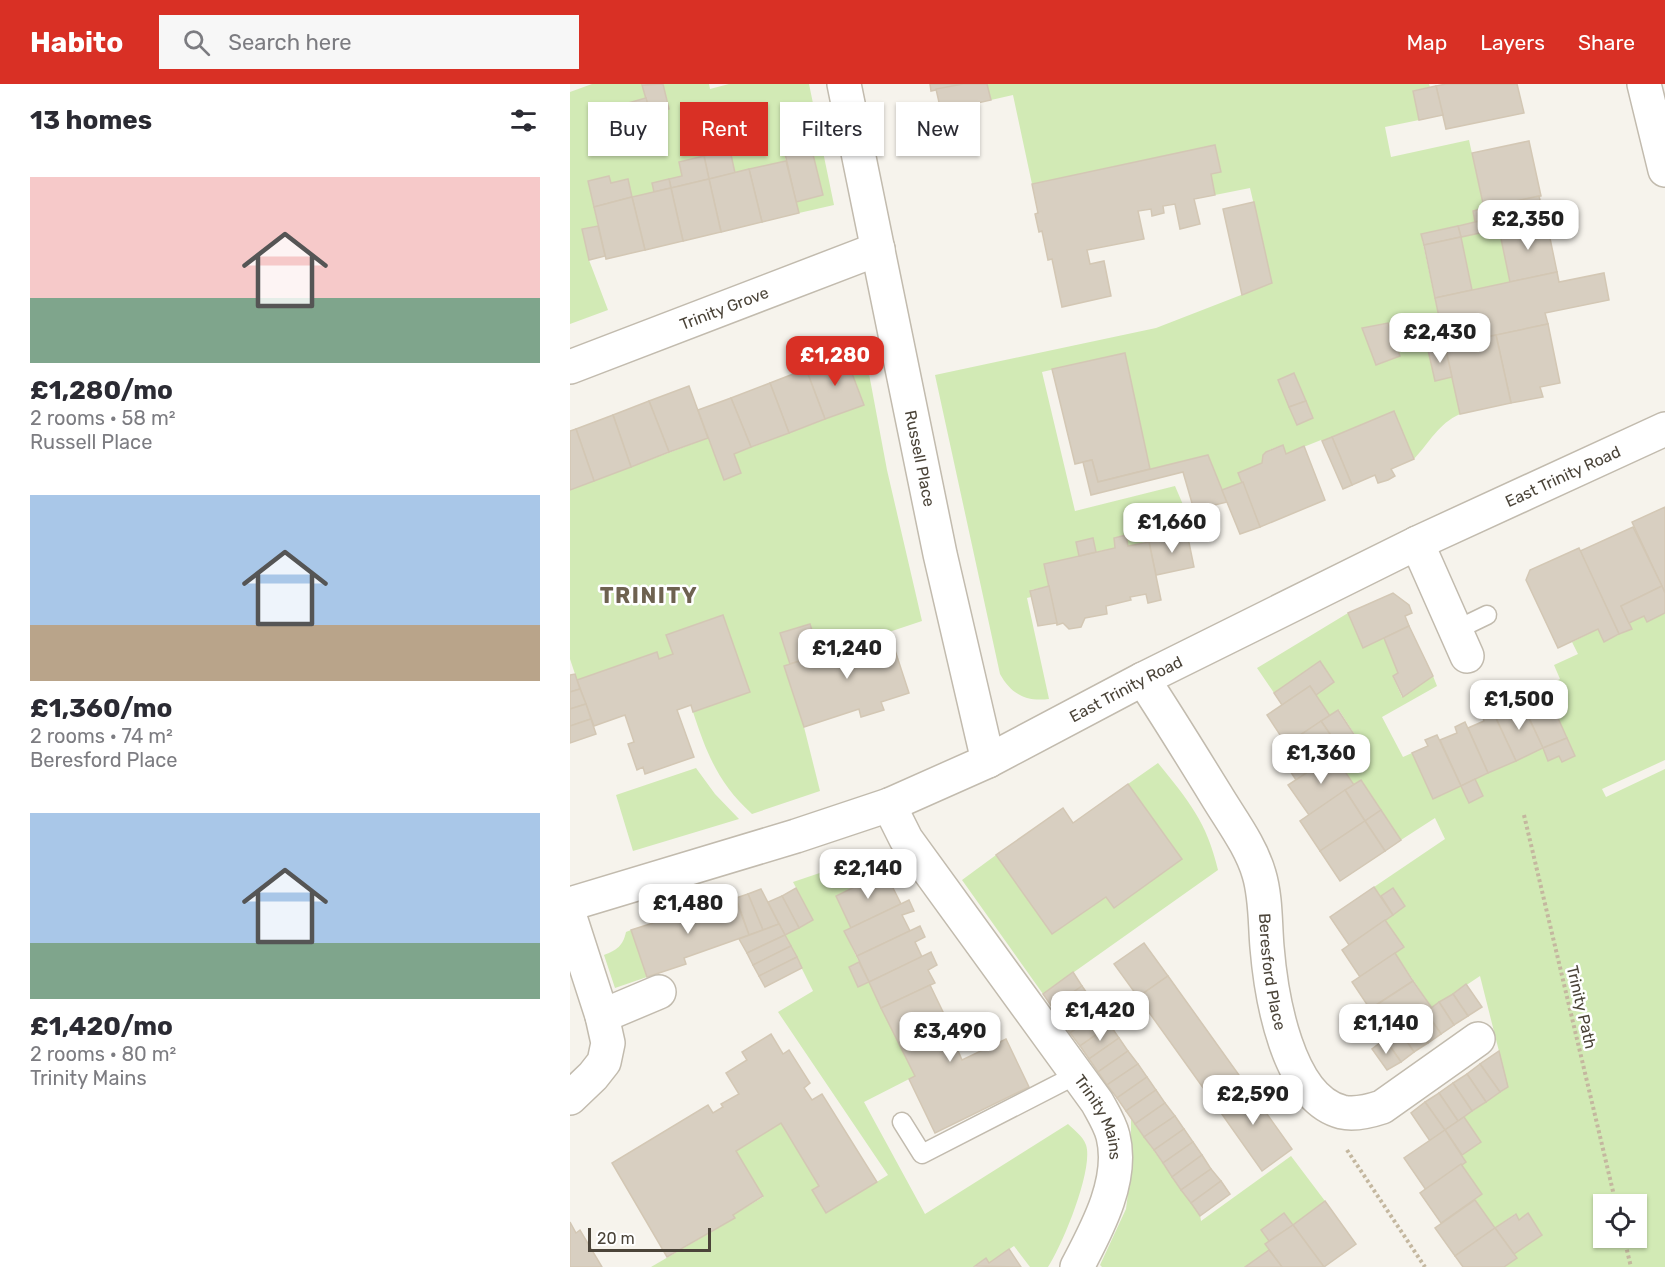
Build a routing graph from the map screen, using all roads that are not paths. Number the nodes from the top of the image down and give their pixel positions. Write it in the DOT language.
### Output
graph roads {
  1 [pos="844,84"];
  2 [pos="1644,84"];
  3 [pos="1665,170"];
  4 [pos="878,249"];
  5 [pos="570,367"];
  6 [pos="1665,429"];
  7 [pos="1417,543"];
  8 [pos="1487,615"];
  9 [pos="1461,643"];
  10 [pos="1143,679"];
  11 [pos="988,761"];
  12 [pos="890,805"];
  13 [pos="570,904"];
  14 [pos="570,917"];
  15 [pos="659,992"];
  16 [pos="602,1016"];
  17 [pos="1478,1038"];
  18 [pos="1076,1075"];
  19 [pos="570,1098"];
  20 [pos="902,1122"];
  21 [pos="1077,1267"];
  1 -- 4 [label="street, Russell Place"];
  2 -- 3 [label="street"];
  4 -- 5 [label="street, Trinity Grove"];
  4 -- 11 [label="street, Russell Place"];
  6 -- 7 [label="street, East Trinity Road"];
  7 -- 9 [label="street"];
  7 -- 10 [label="street, East Trinity Road"];
  8 -- 9 [label="lane"];
  10 -- 11 [label="street, East Trinity Road"];
  10 -- 17 [label="street, Beresford Place"];
  11 -- 12 [label="street, East Trinity Road"];
  12 -- 13 [label="street, East Trinity Road"];
  12 -- 18 [label="street, Trinity Mains"];
  14 -- 16 [label="street"];
  15 -- 16 [label="street"];
  16 -- 19 [label="street"];
  18 -- 20 [label="lane"];
  18 -- 21 [label="street, Trinity Mains"];
}
